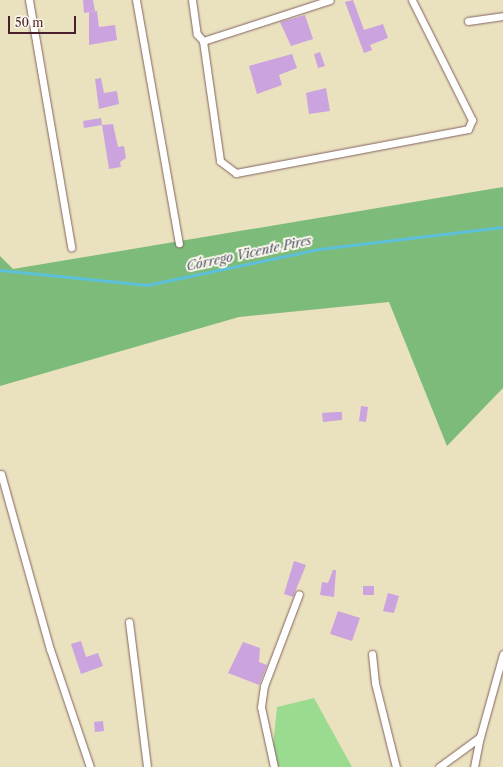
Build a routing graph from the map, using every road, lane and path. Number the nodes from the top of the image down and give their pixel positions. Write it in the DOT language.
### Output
graph roads {
  1 [pos="29,0"];
  2 [pos="136,0"];
  3 [pos="192,0"];
  4 [pos="330,0"];
  5 [pos="412,0"];
  6 [pos="503,16"];
  7 [pos="468,21"];
  8 [pos="202,40"];
  9 [pos="179,243"];
  10 [pos="70,247"];
  11 [pos="1,474"];
  12 [pos="299,594"];
  13 [pos="129,622"];
  14 [pos="372,654"];
  15 [pos="503,654"];
  16 [pos="480,737"];
  17 [pos="90,767"];
  18 [pos="147,767"];
  19 [pos="274,767"];
  20 [pos="396,767"];
  21 [pos="439,767"];
  22 [pos="474,767"];
  1 -- 10 [label="street"];
  2 -- 9 [label="street"];
  3 -- 8 [label="street"];
  4 -- 8 [label="street"];
  5 -- 8 [label="street"];
  6 -- 7 [label="street"];
  11 -- 17 [label="street"];
  12 -- 19 [label="street"];
  13 -- 18 [label="street"];
  14 -- 20 [label="street"];
  15 -- 16 [label="street"];
  16 -- 21 [label="street"];
  16 -- 22 [label="street"];
}
